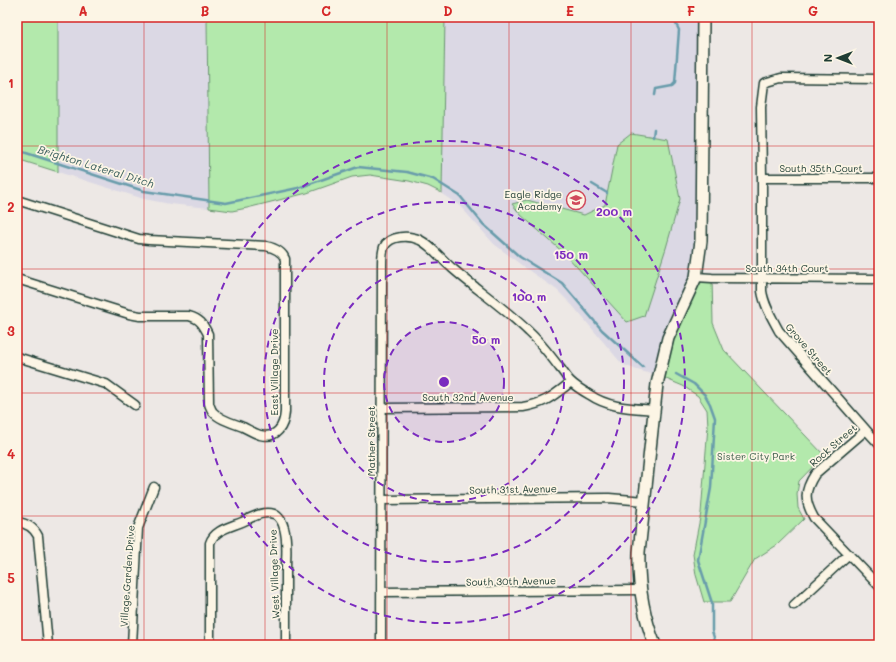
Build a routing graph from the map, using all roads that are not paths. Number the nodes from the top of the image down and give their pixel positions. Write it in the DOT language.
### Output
graph roads {
  1 [pos="703,17"];
  2 [pos="879,79"];
  3 [pos="762,178"];
  4 [pos="879,178"];
  5 [pos="17,200"];
  6 [pos="696,276"];
  7 [pos="762,278"];
  8 [pos="879,278"];
  9 [pos="17,279"];
  10 [pos="17,358"];
  11 [pos="571,382"];
  12 [pos="135,405"];
  13 [pos="381,408"];
  14 [pos="655,410"];
  15 [pos="866,430"];
  16 [pos="879,444"];
  17 [pos="154,487"];
  18 [pos="381,500"];
  19 [pos="645,501"];
  20 [pos="17,522"];
  21 [pos="849,554"];
  22 [pos="879,586"];
  23 [pos="640,590"];
  24 [pos="381,592"];
  25 [pos="794,605"];
  26 [pos="48,645"];
  27 [pos="132,645"];
  28 [pos="210,645"];
  29 [pos="286,645"];
  30 [pos="381,645"];
  31 [pos="655,645"];
  1 -- 6 [label="street"];
  2 -- 3 [label="street, Grove Street"];
  3 -- 4 [label="street, South 35th Court"];
  3 -- 7 [label="street, Grove Street"];
  5 -- 9 [label="street, East Village Drive"];
  6 -- 7 [label="street, South 34th Court"];
  6 -- 14 [label="street"];
  7 -- 8 [label="street, South 34th Court"];
  7 -- 15 [label="street, Grove Street"];
  10 -- 12 [label="street"];
  11 -- 13 [label="street, South 32nd Avenue"];
  11 -- 13 [label="street, Mather Street"];
  11 -- 14 [label="street"];
  13 -- 18 [label="street, Mather Street"];
  14 -- 19 [label="street"];
  15 -- 16 [label="street, Grove Street"];
  15 -- 21 [label="street, Rock Street"];
  17 -- 27 [label="street, Village Garden Drive"];
  18 -- 19 [label="street, South 31st Avenue"];
  18 -- 24 [label="street, Mather Street"];
  19 -- 23 [label="street"];
  20 -- 26 [label="street"];
  21 -- 22 [label="street, Rock Street"];
  21 -- 25 [label="street"];
  23 -- 24 [label="street, South 30th Avenue"];
  23 -- 31 [label="street"];
  24 -- 30 [label="street, Mather Street"];
  28 -- 29 [label="street, West Village Drive"];
}
